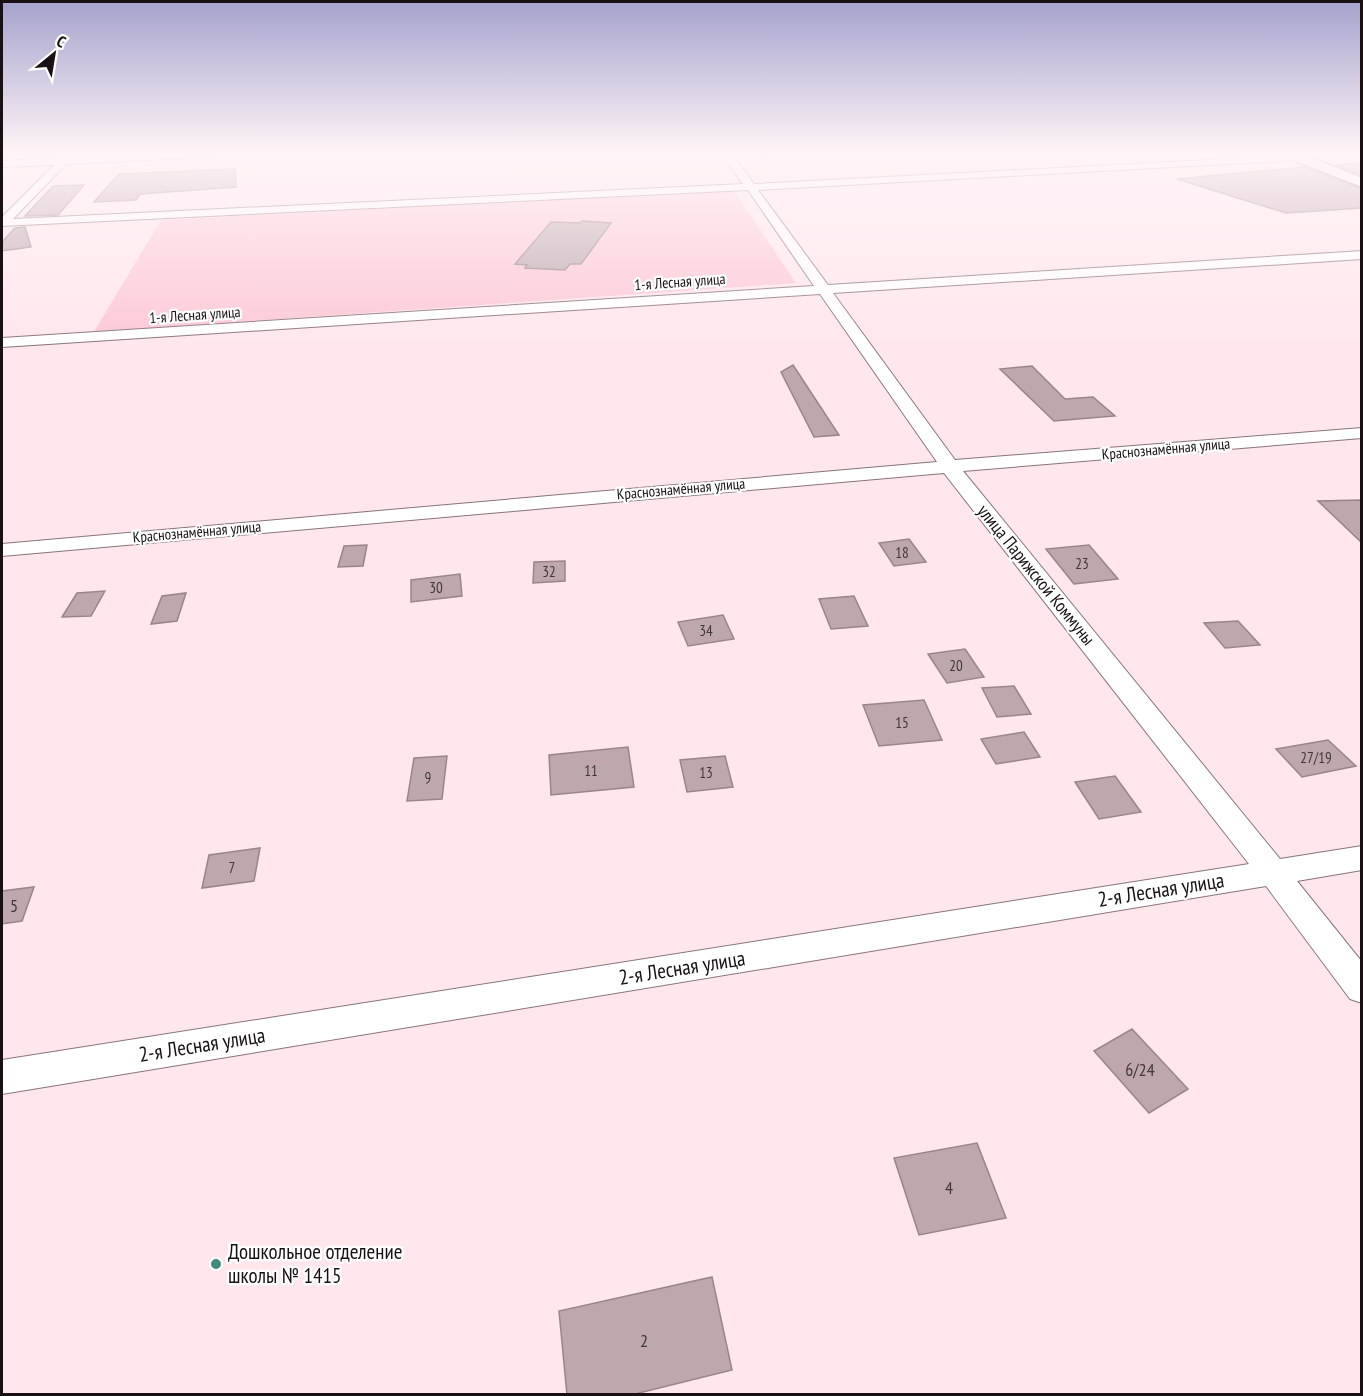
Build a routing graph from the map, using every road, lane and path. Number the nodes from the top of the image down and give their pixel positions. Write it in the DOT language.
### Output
graph roads {
  1 [pos="145,216"];
  2 [pos="773,216"];
  3 [pos="2,223"];
  4 [pos="1362,255"];
  5 [pos="824,289"];
  6 [pos="2,343"];
  7 [pos="1362,433"];
  8 [pos="949,466"];
  9 [pos="2,550"];
  10 [pos="1362,858"];
  11 [pos="1272,872"];
  12 [pos="1362,988"];
  13 [pos="2,1077"];
  1 -- 3 [label="street"];
  2 -- 5 [label="street, улица Парижской Коммуны"];
  4 -- 5 [label="street, 1-я Лесная улица"];
  5 -- 6 [label="street, 1-я Лесная улица"];
  5 -- 8 [label="street, улица Парижской Коммуны"];
  7 -- 8 [label="street, Краснознамённая улица"];
  8 -- 9 [label="street, Краснознамённая улица"];
  8 -- 11 [label="street, улица Парижской Коммуны"];
  10 -- 11 [label="street, 2-я Лесная улица"];
  11 -- 12 [label="street, улица Парижской Коммуны"];
  11 -- 13 [label="street, 2-я Лесная улица"];
}
